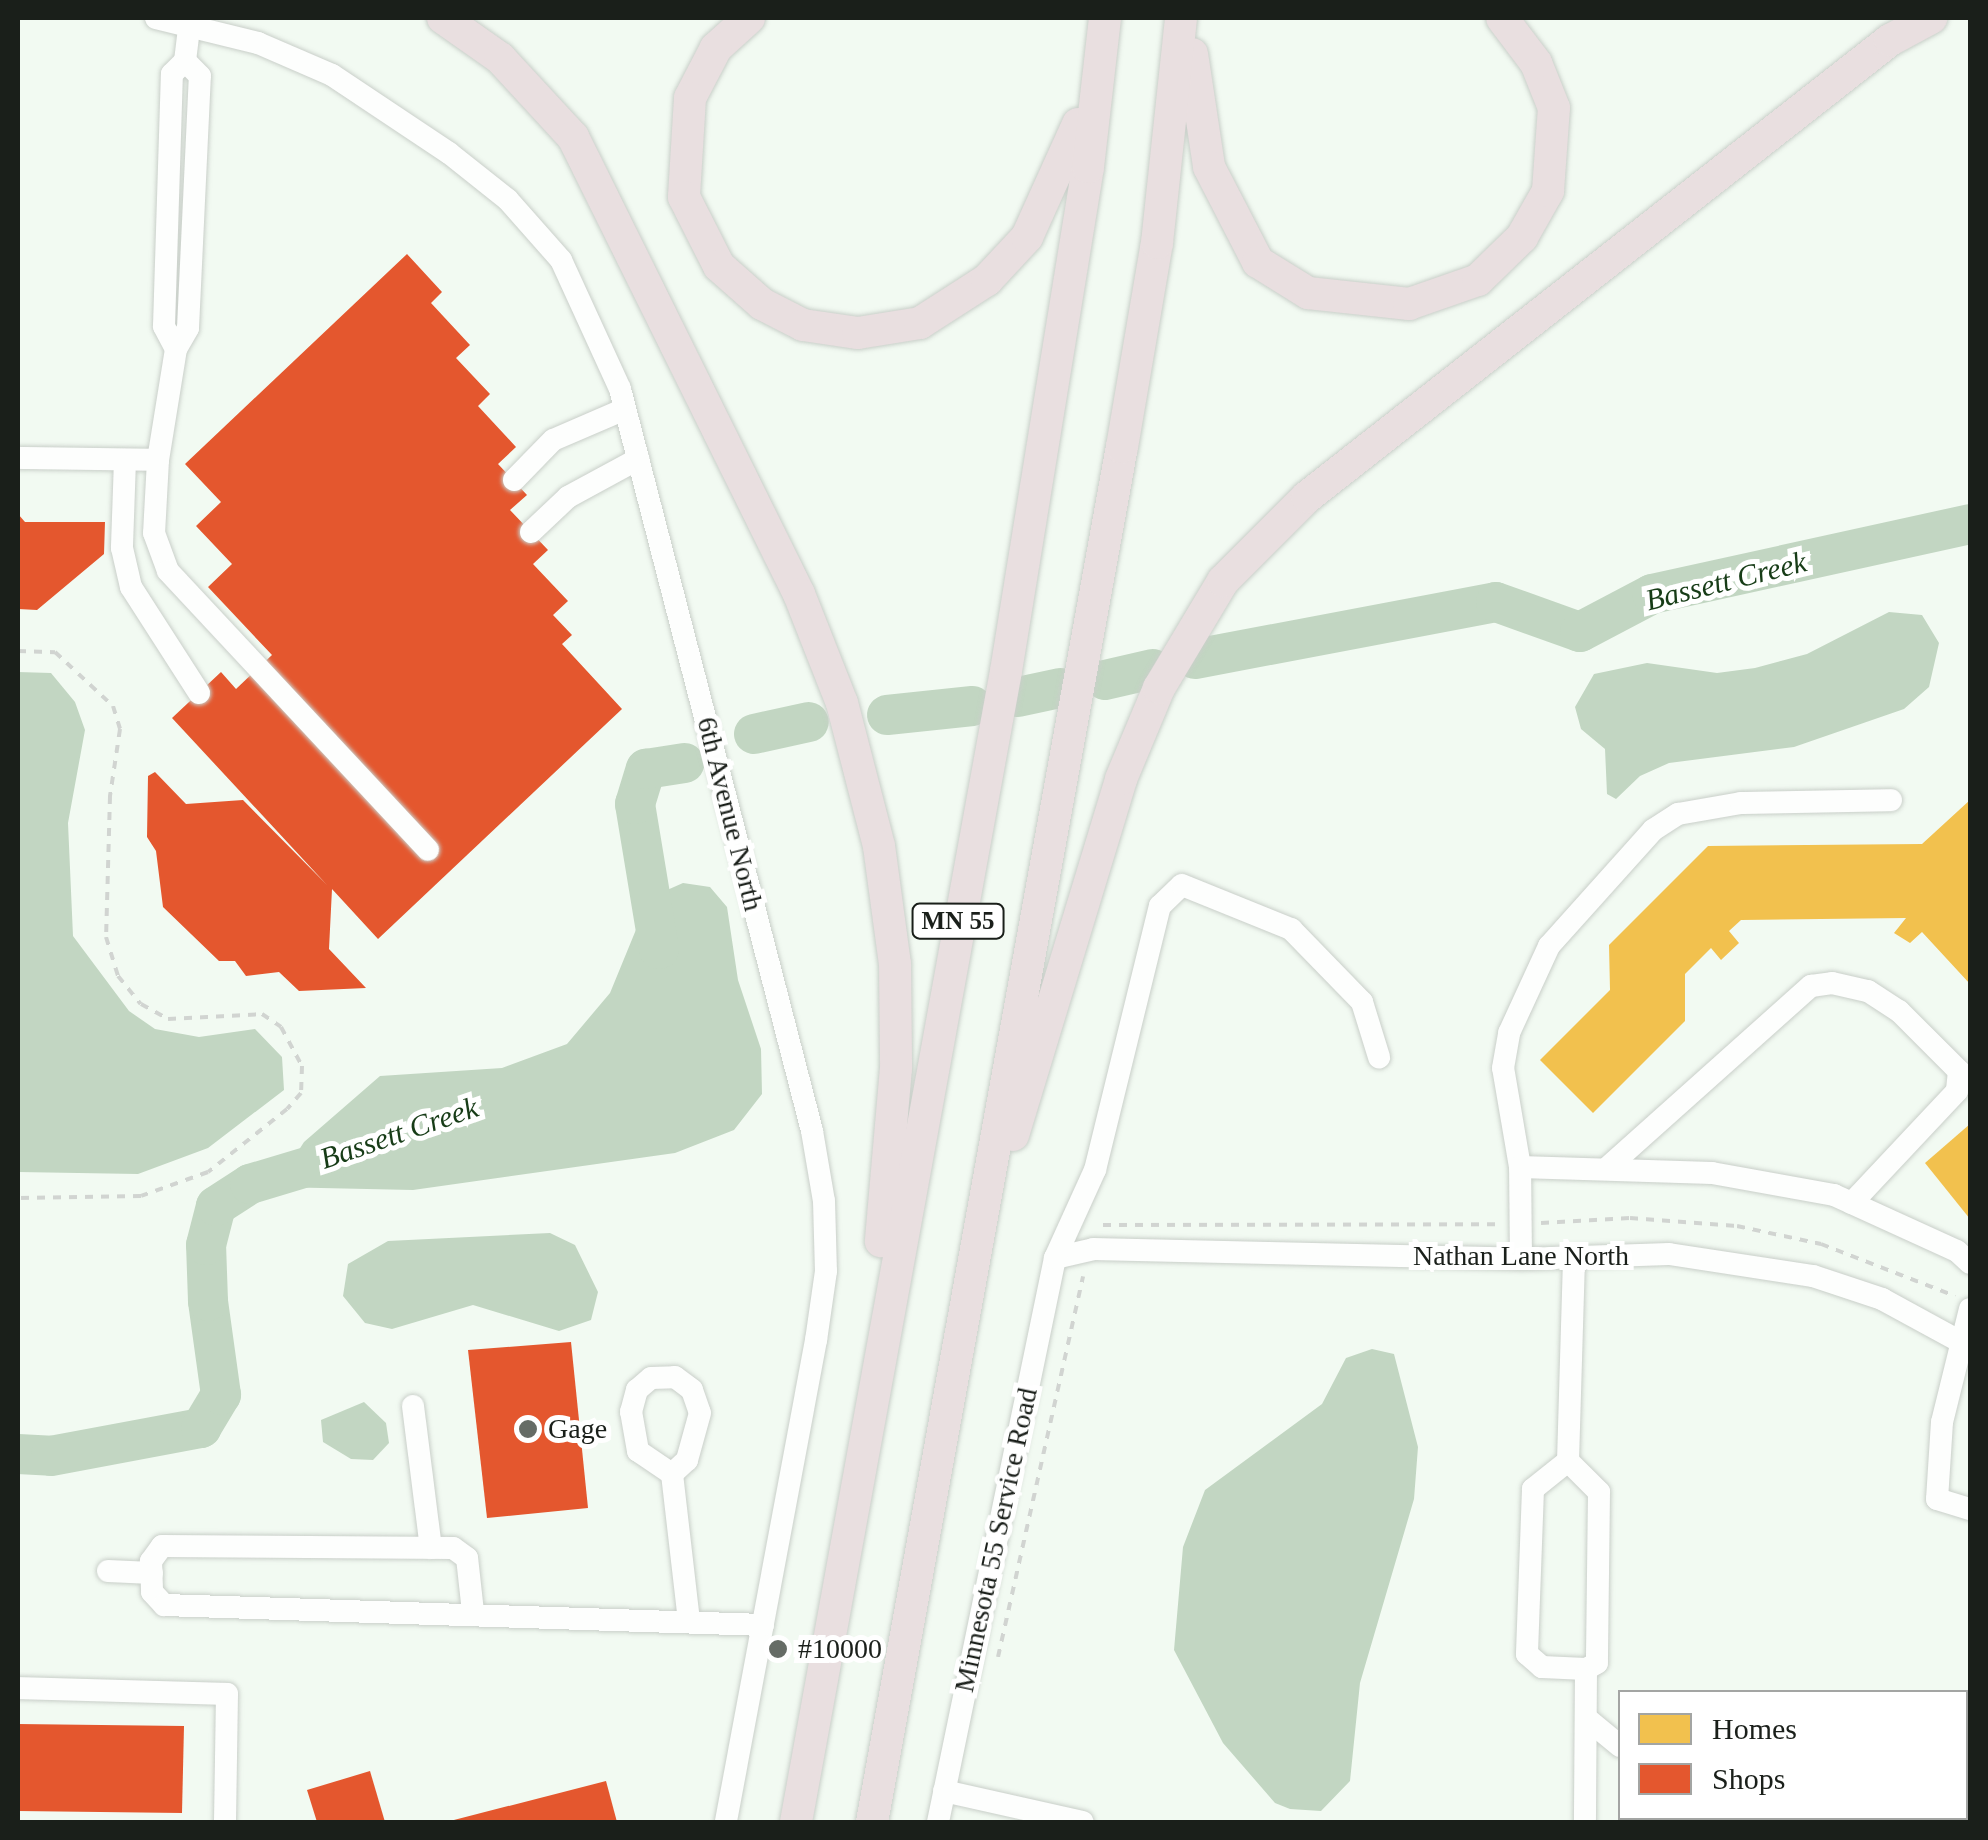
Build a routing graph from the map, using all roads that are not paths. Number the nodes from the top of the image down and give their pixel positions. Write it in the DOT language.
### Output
graph roads {
  1 [pos="156,18"];
  2 [pos="442,18"];
  3 [pos="748,18"];
  4 [pos="1105,18"];
  5 [pos="1185,18"];
  6 [pos="1502,18"];
  7 [pos="1931,18"];
  8 [pos="190,22"];
  9 [pos="626,408"];
  10 [pos="18,458"];
  11 [pos="125,460"];
  12 [pos="158,460"];
  13 [pos="638,460"];
  14 [pos="514,480"];
  15 [pos="532,532"];
  16 [pos="199,693"];
  17 [pos="1891,800"];
  18 [pos="428,850"];
  19 [pos="1379,1057"];
  20 [pos="1520,1167"];
  21 [pos="1606,1170"];
  22 [pos="1852,1203"];
  23 [pos="982,1219"];
  24 [pos="1056,1258"];
  25 [pos="1520,1259"];
  26 [pos="1574,1259"];
  27 [pos="1970,1264"];
  28 [pos="1970,1306"];
  29 [pos="1966,1344"];
  30 [pos="871,1403"];
  31 [pos="413,1406"];
  32 [pos="1568,1461"];
  33 [pos="672,1474"];
  34 [pos="1970,1509"];
  35 [pos="431,1548"];
  36 [pos="108,1571"];
  37 [pos="152,1573"];
  38 [pos="472,1612"];
  39 [pos="689,1621"];
  40 [pos="763,1625"];
  41 [pos="1586,1669"];
  42 [pos="18,1688"];
  43 [pos="1586,1718"];
  44 [pos="1618,1744"];
  45 [pos="944,1790"];
  46 [pos="226,1822"];
  47 [pos="726,1822"];
  48 [pos="796,1822"];
  49 [pos="872,1822"];
  50 [pos="938,1822"];
  51 [pos="1083,1822"];
  52 [pos="1585,1822"];
  1 -- 8 [label="street, 6th Avenue North"];
  2 -- 30 [label="highway"];
  3 -- 4 [label="highway"];
  4 -- 30 [label="highway, MN 55"];
  5 -- 6 [label="highway"];
  5 -- 23 [label="highway, MN 55"];
  7 -- 23 [label="highway"];
  8 -- 9 [label="street, 6th Avenue North"];
  8 -- 12 [label="street"];
  9 -- 13 [label="street, 6th Avenue North"];
  9 -- 14 [label="street"];
  10 -- 11 [label="street"];
  11 -- 12 [label="street"];
  11 -- 16 [label="street"];
  12 -- 18 [label="street"];
  13 -- 15 [label="street"];
  13 -- 40 [label="street, 6th Avenue North"];
  17 -- 20 [label="street"];
  19 -- 24 [label="street, Minnesota 55 Service Road"];
  20 -- 21 [label="street"];
  20 -- 25 [label="street"];
  21 -- 22 [label="street"];
  21 -- 22 [label="street"];
  22 -- 27 [label="street"];
  23 -- 49 [label="highway, MN 55"];
  24 -- 25 [label="street, Nathan Lane North"];
  24 -- 45 [label="street, Minnesota 55 Service Road"];
  25 -- 26 [label="street, Nathan Lane North"];
  26 -- 29 [label="street, Nathan Lane North"];
  26 -- 32 [label="street"];
  28 -- 29 [label="street"];
  29 -- 34 [label="street"];
  30 -- 48 [label="highway, MN 55"];
  31 -- 35 [label="street"];
  32 -- 41 [label="street"];
  32 -- 41 [label="street"];
  33 -- 39 [label="street"];
  35 -- 37 [label="street"];
  35 -- 38 [label="street"];
  36 -- 37 [label="street"];
  37 -- 38 [label="street"];
  38 -- 39 [label="street"];
  39 -- 40 [label="street"];
  40 -- 47 [label="street, 6th Avenue North"];
  41 -- 43 [label="street"];
  42 -- 46 [label="street"];
  43 -- 44 [label="street"];
  43 -- 52 [label="street"];
  45 -- 50 [label="street, Minnesota 55 Service Road"];
  45 -- 51 [label="street"];
}
